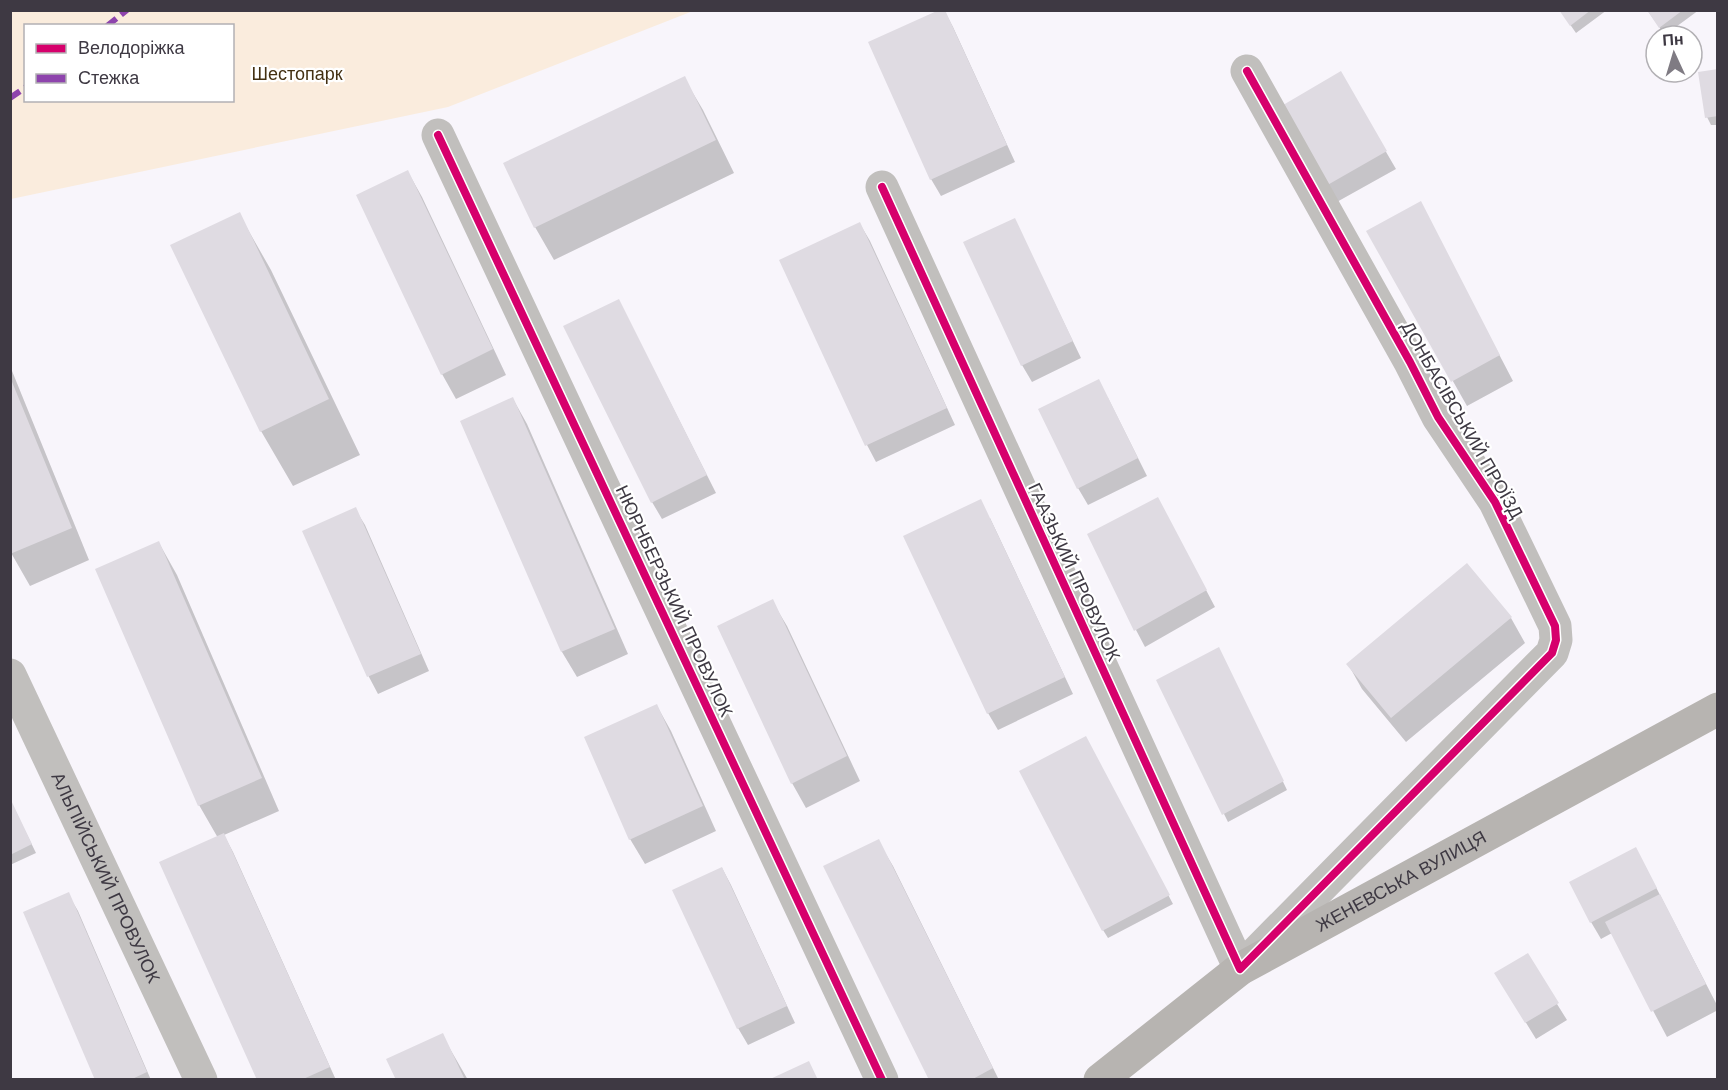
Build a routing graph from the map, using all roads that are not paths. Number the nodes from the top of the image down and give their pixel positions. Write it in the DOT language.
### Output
graph roads {
  1 [pos="1247,71"];
  2 [pos="438,135"];
  3 [pos="882,187"];
  4 [pos="10,675"];
  5 [pos="1718,710"];
  6 [pos="20,723"];
  7 [pos="1240,969"];
  8 [pos="201,1080"];
  9 [pos="882,1080"];
  10 [pos="1100,1080"];
  1 -- 7 [label="street, ДОНБАСІВСЬКИЙ ПРОЇЗД"];
  2 -- 9 [label="street, НЮРНБЕРЗЬКИЙ ПРОВУЛОК"];
  3 -- 7 [label="street, ГААЗЬКИЙ ПРОВУЛОК"];
  4 -- 6 [label="street, АЛЬПІЙСЬКИЙ ПРОВУЛОК"];
  5 -- 7 [label="street, ЖЕНЕВСЬКА ВУЛИЦЯ"];
  6 -- 8 [label="street, АЛЬПІЙСЬКИЙ ПРОВУЛОК"];
  7 -- 10 [label="street, ЖЕНЕВСЬКА ВУЛИЦЯ"];
}
